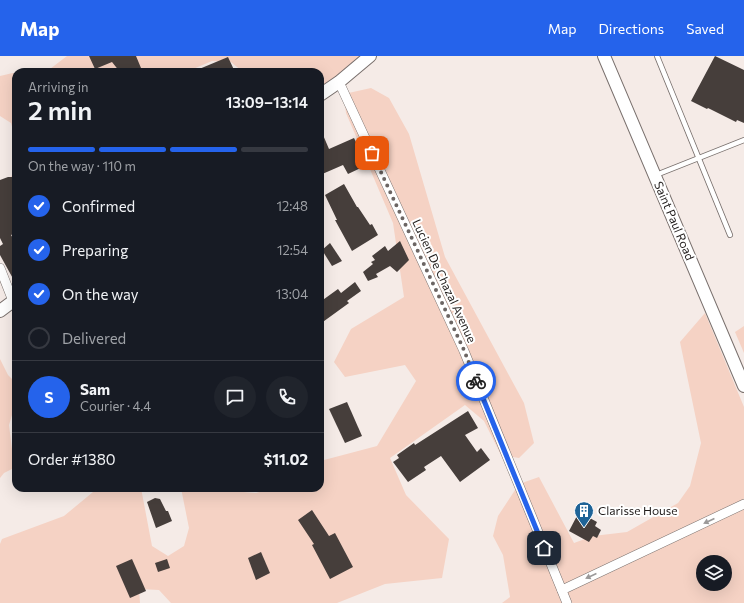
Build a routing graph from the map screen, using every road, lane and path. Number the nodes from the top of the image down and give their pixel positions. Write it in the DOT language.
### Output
graph roads {
  1 [pos="370,56"];
  2 [pos="604,56"];
  3 [pos="657,56"];
  4 [pos="338,82"];
  5 [pos="324,92"];
  6 [pos="744,140"];
  7 [pos="698,157"];
  8 [pos="654,175"];
  9 [pos="730,235"];
  10 [pos="0,268"];
  11 [pos="12,295"];
  12 [pos="12,302"];
  13 [pos="0,311"];
  14 [pos="744,386"];
  15 [pos="744,504"];
  16 [pos="562,590"];
  17 [pos="567,603"];
  1 -- 4 [label="main road"];
  2 -- 8 [label="main road, Saint Paul Road"];
  3 -- 7 [label="lane"];
  4 -- 5 [label="main road"];
  4 -- 16 [label="street, Lucien De Chazal Avenue"];
  6 -- 7 [label="lane"];
  7 -- 8 [label="lane"];
  7 -- 9 [label="lane"];
  8 -- 14 [label="main road, Saint Paul Road"];
  10 -- 11 [label="street"];
  12 -- 13 [label="main road"];
  15 -- 16 [label="street, one-way"];
  16 -- 17 [label="street, Lucien De Chazal Avenue"];
}
